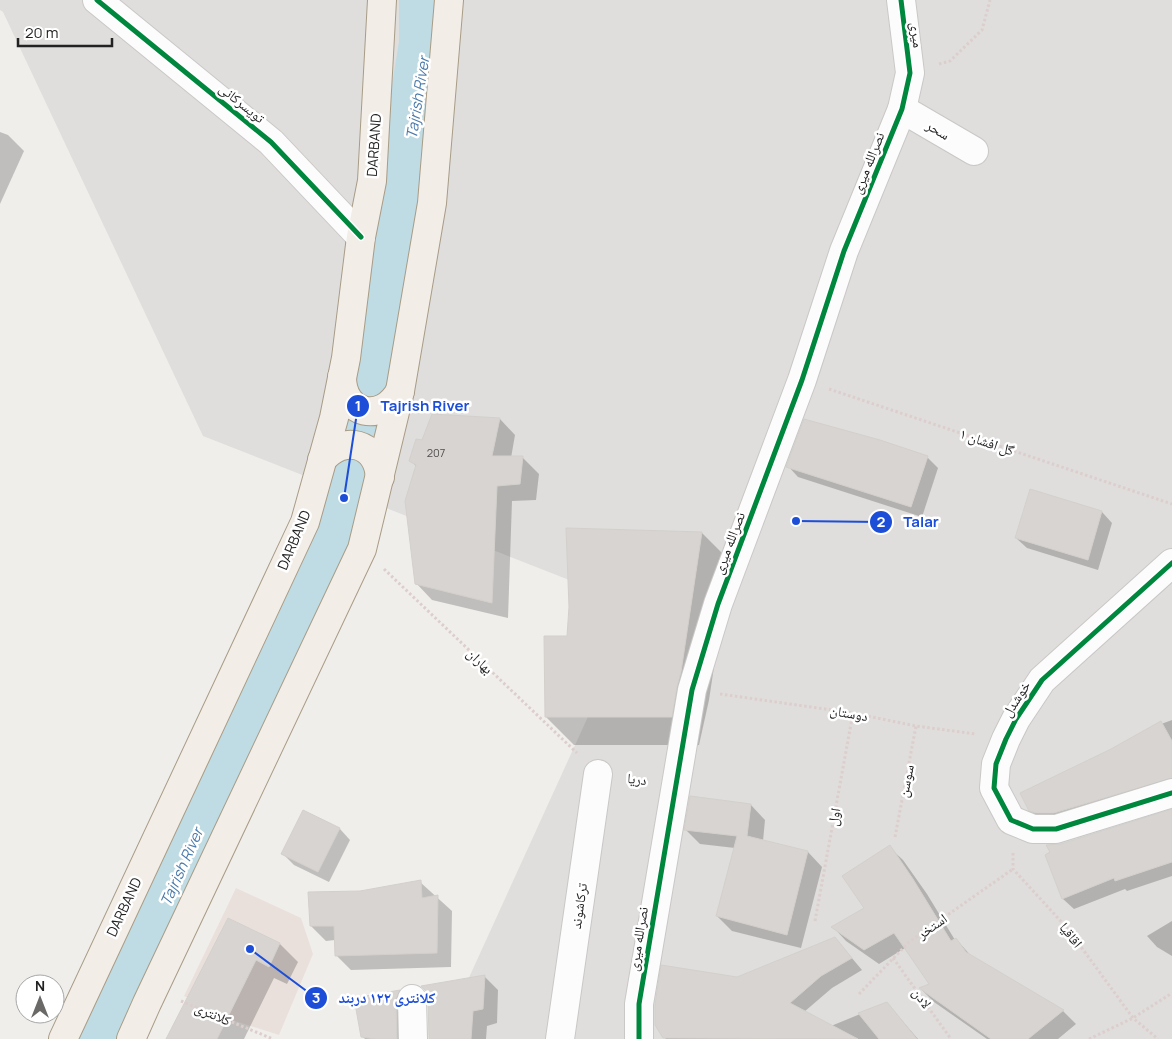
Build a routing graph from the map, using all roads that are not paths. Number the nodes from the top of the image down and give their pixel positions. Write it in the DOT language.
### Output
graph roads {
  1 [pos="97,0"];
  2 [pos="382,0"];
  3 [pos="449,0"];
  4 [pos="901,0"];
  5 [pos="126,9"];
  6 [pos="910,73"];
  7 [pos="902,108"];
  8 [pos="974,151"];
  9 [pos="361,237"];
  10 [pos="342,377"];
  11 [pos="400,391"];
  12 [pos="322,460"];
  13 [pos="380,477"];
  14 [pos="1172,562"];
  15 [pos="598,774"];
  16 [pos="1172,792"];
  17 [pos="412,1000"];
  18 [pos="63,1039"];
  19 [pos="131,1039"];
  20 [pos="413,1039"];
  21 [pos="560,1039"];
  22 [pos="640,1039"];
  1 -- 5 [label="street, تویسرکانی"];
  2 -- 9 [label="main road, DARBAND"];
  3 -- 11 [label="main road"];
  4 -- 6 [label="street, میری"];
  5 -- 9 [label="street, تویسرکانی"];
  6 -- 7 [label="street, نصرالله میری"];
  7 -- 8 [label="street, سحر"];
  7 -- 22 [label="street, نصرالله میری"];
  9 -- 10 [label="main road, DARBAND"];
  10 -- 11 [label="main road"];
  10 -- 12 [label="main road, DARBAND"];
  11 -- 13 [label="main road"];
  12 -- 13 [label="main road"];
  12 -- 18 [label="main road, DARBAND"];
  13 -- 19 [label="main road"];
  14 -- 16 [label="street, خوشدل"];
  15 -- 21 [label="street, ترکاشوند"];
  17 -- 20 [label="street"];
}
